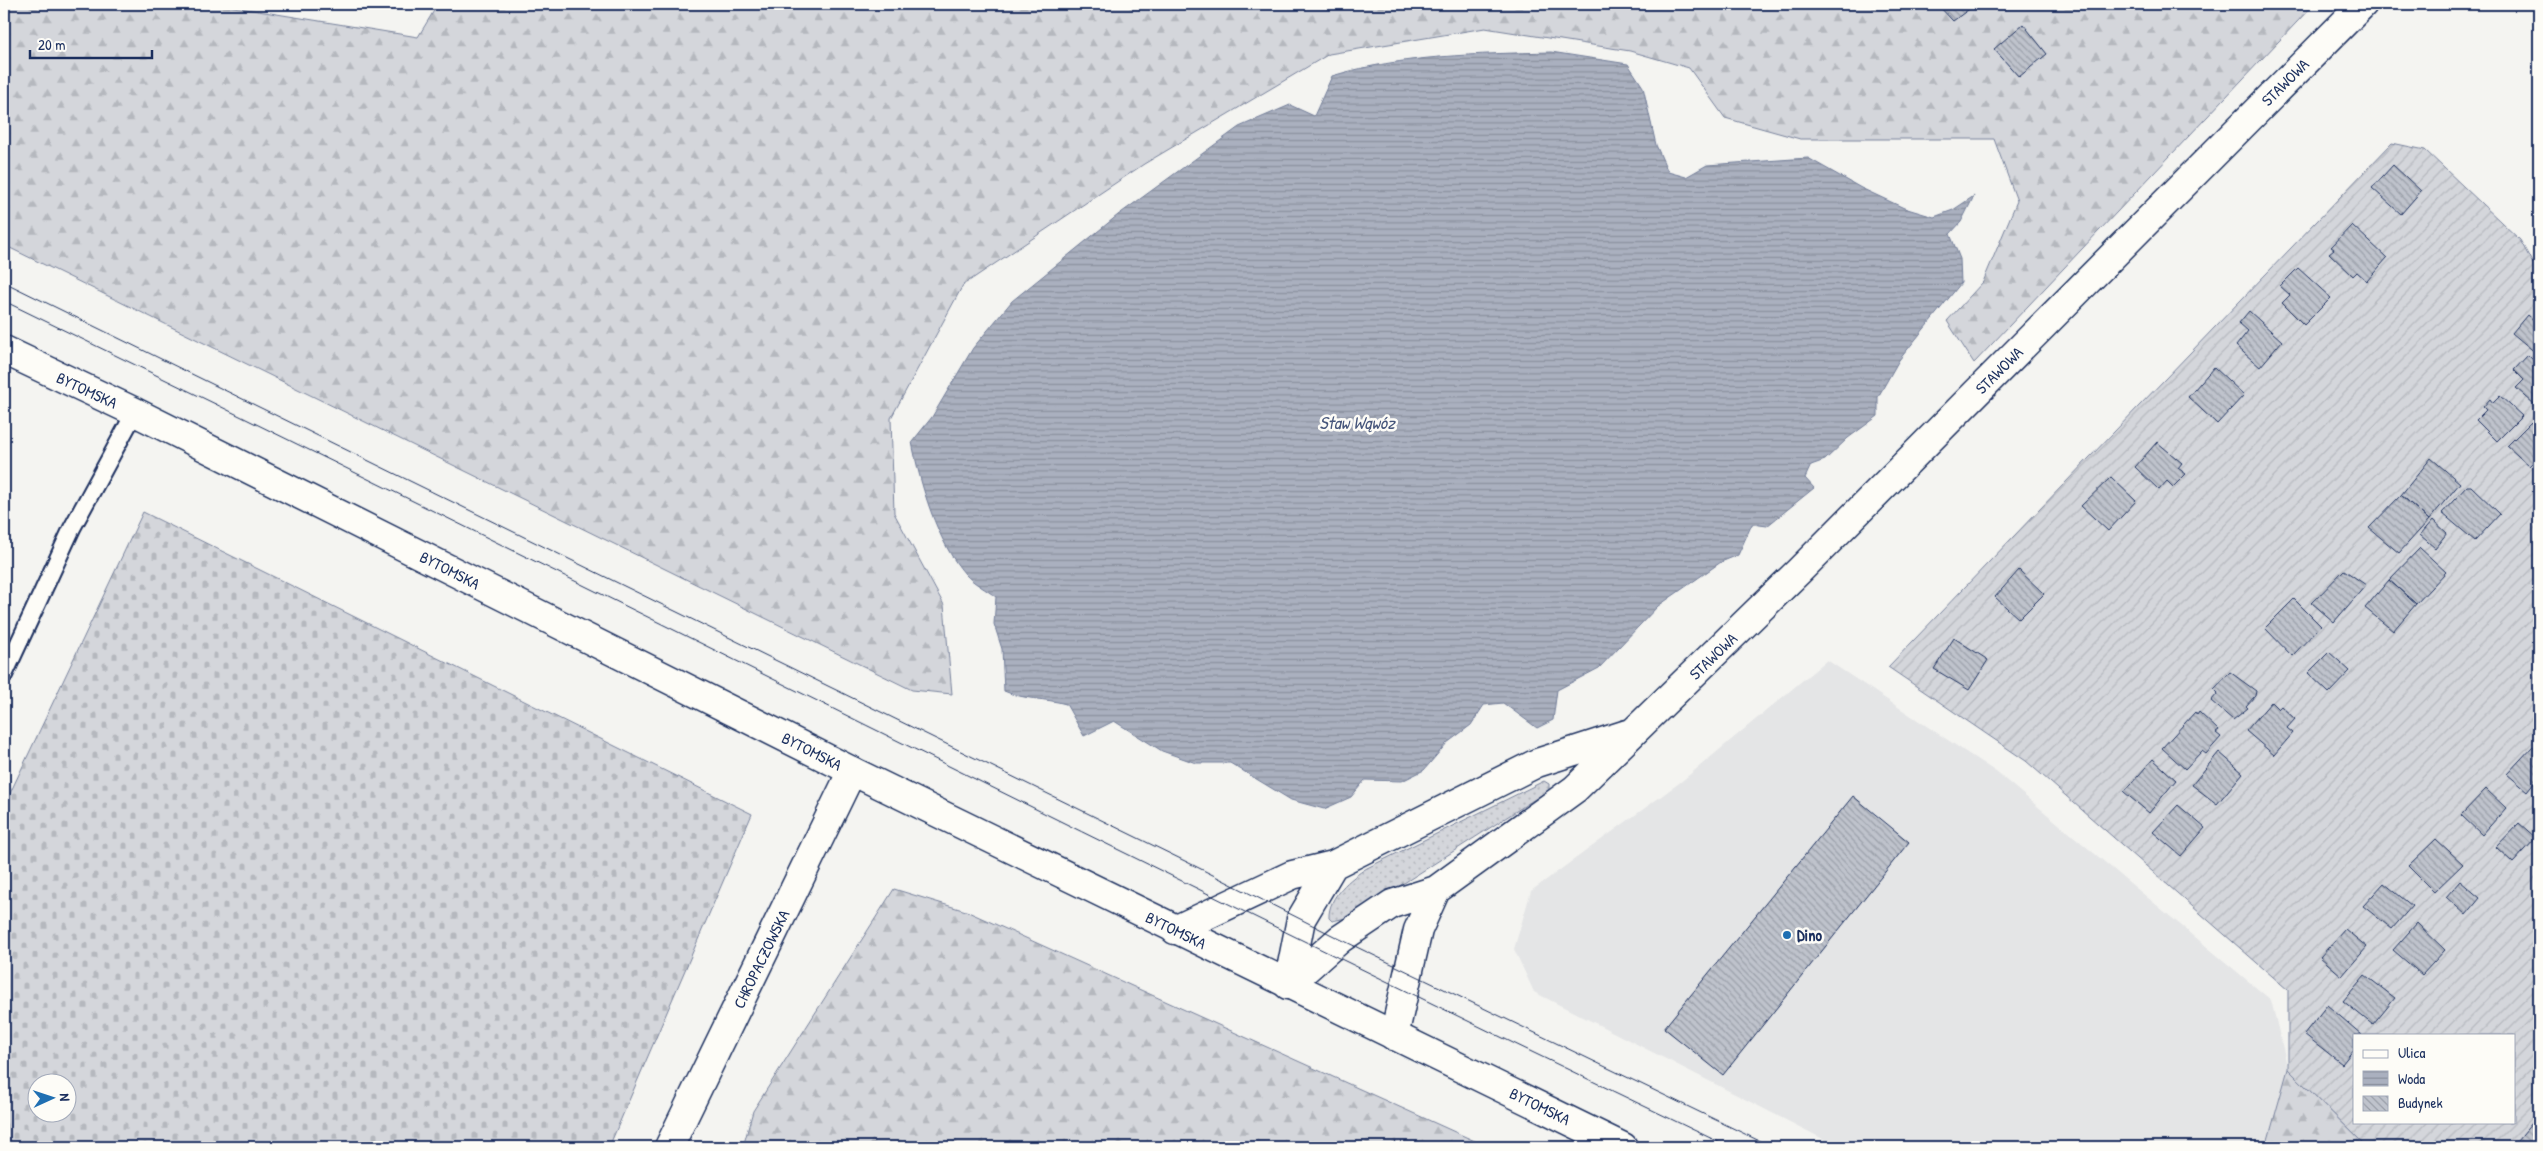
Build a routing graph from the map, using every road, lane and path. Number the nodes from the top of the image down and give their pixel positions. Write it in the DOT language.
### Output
graph roads {
  1 [pos="2363,4"];
  2 [pos="4,350"];
  3 [pos="135,412"];
  4 [pos="4,675"];
  5 [pos="1633,732"];
  6 [pos="852,771"];
  7 [pos="1333,864"];
  8 [pos="1436,890"];
  9 [pos="1175,930"];
  10 [pos="1288,985"];
  11 [pos="1394,1036"];
  12 [pos="670,1147"];
  13 [pos="1623,1147"];
  1 -- 5 [label="street, STAWOWA"];
  2 -- 3 [label="street, BYTOMSKA"];
  3 -- 4 [label="lane"];
  3 -- 6 [label="street, BYTOMSKA"];
  5 -- 7 [label="street"];
  5 -- 8 [label="street, STAWOWA"];
  6 -- 9 [label="street, BYTOMSKA"];
  6 -- 12 [label="street, CHROPACZOWSKA"];
  7 -- 9 [label="street"];
  7 -- 10 [label="street"];
  8 -- 10 [label="street"];
  8 -- 11 [label="street"];
  9 -- 10 [label="street, BYTOMSKA"];
  10 -- 11 [label="street, BYTOMSKA"];
  11 -- 13 [label="street, BYTOMSKA"];
}
